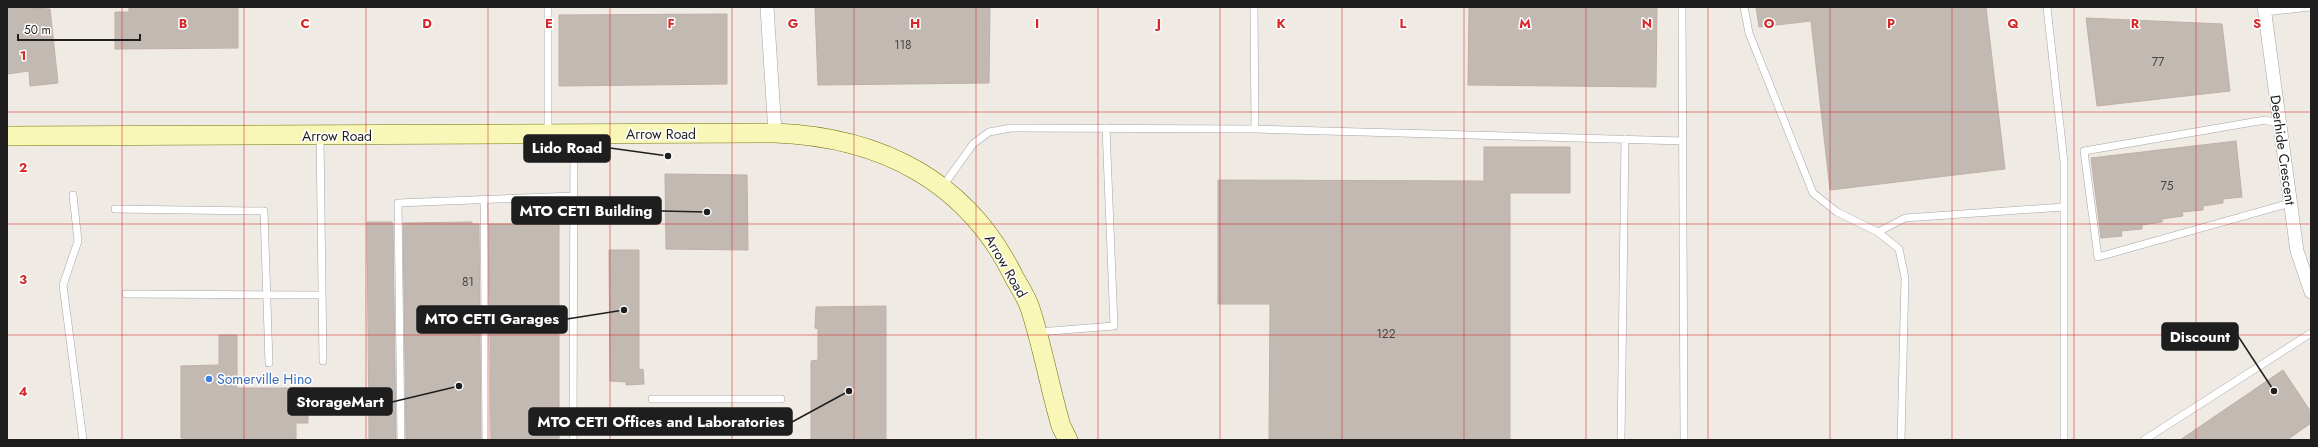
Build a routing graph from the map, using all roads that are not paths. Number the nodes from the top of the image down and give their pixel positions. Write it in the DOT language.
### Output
graph roads {
  1 [pos="548,7"];
  2 [pos="767,7"];
  3 [pos="1254,7"];
  4 [pos="1682,7"];
  5 [pos="1744,7"];
  6 [pos="2048,7"];
  7 [pos="2310,7"];
  8 [pos="2264,10"];
  9 [pos="2280,124"];
  10 [pos="1106,128"];
  11 [pos="1255,128"];
  12 [pos="775,133"];
  13 [pos="548,134"];
  14 [pos="574,134"];
  15 [pos="7,136"];
  16 [pos="320,136"];
  17 [pos="1625,140"];
  18 [pos="1683,141"];
  19 [pos="943,186"];
  20 [pos="73,194"];
  21 [pos="574,196"];
  22 [pos="484,199"];
  23 [pos="2290,203"];
  24 [pos="2064,207"];
  25 [pos="115,209"];
  26 [pos="1878,232"];
  27 [pos="2311,292"];
  28 [pos="126,294"];
  29 [pos="267,294"];
  30 [pos="322,296"];
  31 [pos="1036,332"];
  32 [pos="2311,333"];
  33 [pos="323,361"];
  34 [pos="269,363"];
  35 [pos="652,399"];
  36 [pos="781,399"];
  37 [pos="83,440"];
  38 [pos="400,440"];
  39 [pos="486,440"];
  40 [pos="573,440"];
  41 [pos="1068,440"];
  42 [pos="1621,440"];
  43 [pos="1684,440"];
  44 [pos="1901,440"];
  45 [pos="2064,440"];
  46 [pos="2144,440"];
  1 -- 13 [label="lane"];
  2 -- 12 [label="street"];
  3 -- 11 [label="lane"];
  4 -- 18 [label="lane"];
  5 -- 26 [label="lane"];
  6 -- 24 [label="lane"];
  7 -- 8 [label="lane"];
  8 -- 9 [label="street, Deerhide Crescent"];
  9 -- 23 [label="street, Deerhide Crescent"];
  9 -- 23 [label="lane"];
  10 -- 11 [label="lane"];
  10 -- 19 [label="lane"];
  10 -- 31 [label="lane"];
  11 -- 17 [label="lane"];
  12 -- 14 [label="street, Arrow Road"];
  12 -- 19 [label="street, Arrow Road"];
  13 -- 14 [label="street, Arrow Road"];
  13 -- 16 [label="street, Arrow Road"];
  14 -- 21 [label="lane"];
  15 -- 16 [label="street, Arrow Road"];
  16 -- 30 [label="lane"];
  17 -- 18 [label="lane"];
  17 -- 42 [label="lane"];
  18 -- 43 [label="lane"];
  19 -- 31 [label="street, Arrow Road"];
  20 -- 37 [label="lane"];
  21 -- 22 [label="lane"];
  21 -- 40 [label="lane"];
  22 -- 38 [label="lane"];
  22 -- 39 [label="lane"];
  23 -- 27 [label="street, Deerhide Crescent"];
  24 -- 26 [label="lane"];
  24 -- 45 [label="lane"];
  25 -- 29 [label="lane"];
  26 -- 44 [label="lane"];
  28 -- 29 [label="lane"];
  29 -- 30 [label="lane"];
  29 -- 34 [label="lane"];
  30 -- 33 [label="lane"];
  31 -- 41 [label="street, Arrow Road"];
  32 -- 46 [label="lane"];
  35 -- 36 [label="lane"];
}
